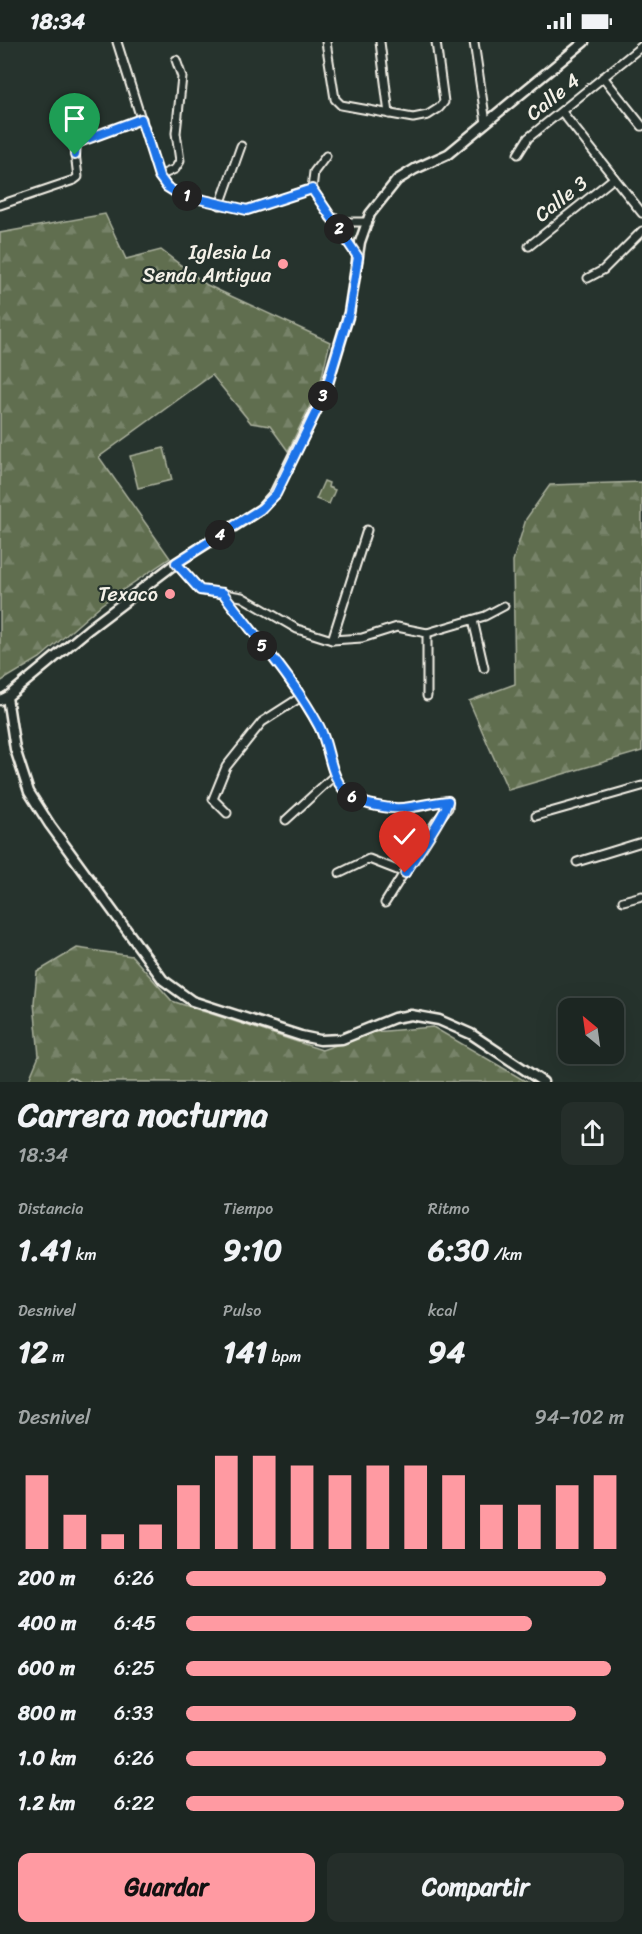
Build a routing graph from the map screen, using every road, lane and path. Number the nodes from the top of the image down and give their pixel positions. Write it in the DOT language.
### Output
graph roads {
  1 [pos="117,42"];
  2 [pos="326,42"];
  3 [pos="380,42"];
  4 [pos="436,42"];
  5 [pos="474,42"];
  6 [pos="584,42"];
  7 [pos="642,46"];
  8 [pos="176,60"];
  9 [pos="603,77"];
  10 [pos="562,112"];
  11 [pos="389,114"];
  12 [pos="141,119"];
  13 [pos="486,123"];
  14 [pos="642,126"];
  15 [pos="241,146"];
  16 [pos="518,154"];
  17 [pos="326,156"];
  18 [pos="159,176"];
  19 [pos="614,178"];
  20 [pos="312,189"];
  21 [pos="0,205"];
  22 [pos="220,205"];
  23 [pos="642,213"];
  24 [pos="330,217"];
  25 [pos="368,218"];
  26 [pos="642,231"];
  27 [pos="528,246"];
  28 [pos="358,257"];
  29 [pos="588,278"];
  30 [pos="367,530"];
  31 [pos="176,563"];
  32 [pos="223,593"];
  33 [pos="504,606"];
  34 [pos="473,620"];
  35 [pos="427,633"];
  36 [pos="332,640"];
  37 [pos="484,668"];
  38 [pos="427,696"];
  39 [pos="301,697"];
  40 [pos="3,699"];
  41 [pos="335,776"];
  42 [pos="642,786"];
  43 [pos="227,813"];
  44 [pos="536,816"];
  45 [pos="286,820"];
  46 [pos="642,842"];
  47 [pos="577,862"];
  48 [pos="340,873"];
  49 [pos="405,873"];
  50 [pos="642,896"];
  51 [pos="623,902"];
  52 [pos="385,903"];
  53 [pos="543,1082"];
  1 -- 12 [label="street"];
  2 -- 11 [label="street"];
  3 -- 11 [label="street"];
  4 -- 11 [label="street"];
  5 -- 13 [label="street"];
  6 -- 13 [label="street"];
  7 -- 9 [label="street, Calle 4"];
  8 -- 18 [label="street"];
  9 -- 10 [label="street, Calle 4"];
  9 -- 14 [label="street"];
  10 -- 16 [label="street, Calle 4"];
  10 -- 19 [label="street"];
  12 -- 18 [label="street"];
  12 -- 21 [label="street"];
  13 -- 25 [label="street"];
  15 -- 22 [label="street"];
  17 -- 20 [label="street"];
  18 -- 22 [label="street"];
  19 -- 23 [label="street"];
  19 -- 27 [label="street, Calle 3"];
  20 -- 22 [label="street"];
  20 -- 24 [label="street"];
  24 -- 25 [label="street"];
  24 -- 28 [label="street"];
  25 -- 28 [label="street"];
  26 -- 29 [label="street"];
  28 -- 31 [label="street"];
  30 -- 36 [label="street"];
  31 -- 32 [label="street"];
  31 -- 40 [label="street"];
  32 -- 36 [label="street"];
  32 -- 39 [label="street"];
  33 -- 34 [label="street"];
  34 -- 35 [label="street"];
  34 -- 37 [label="street"];
  35 -- 36 [label="street"];
  35 -- 38 [label="street"];
  39 -- 41 [label="street"];
  39 -- 43 [label="street"];
  40 -- 53 [label="street"];
  41 -- 45 [label="street"];
  41 -- 49 [label="street"];
  42 -- 44 [label="street"];
  46 -- 47 [label="street"];
  48 -- 49 [label="street"];
  49 -- 52 [label="street"];
  50 -- 51 [label="street"];
}
